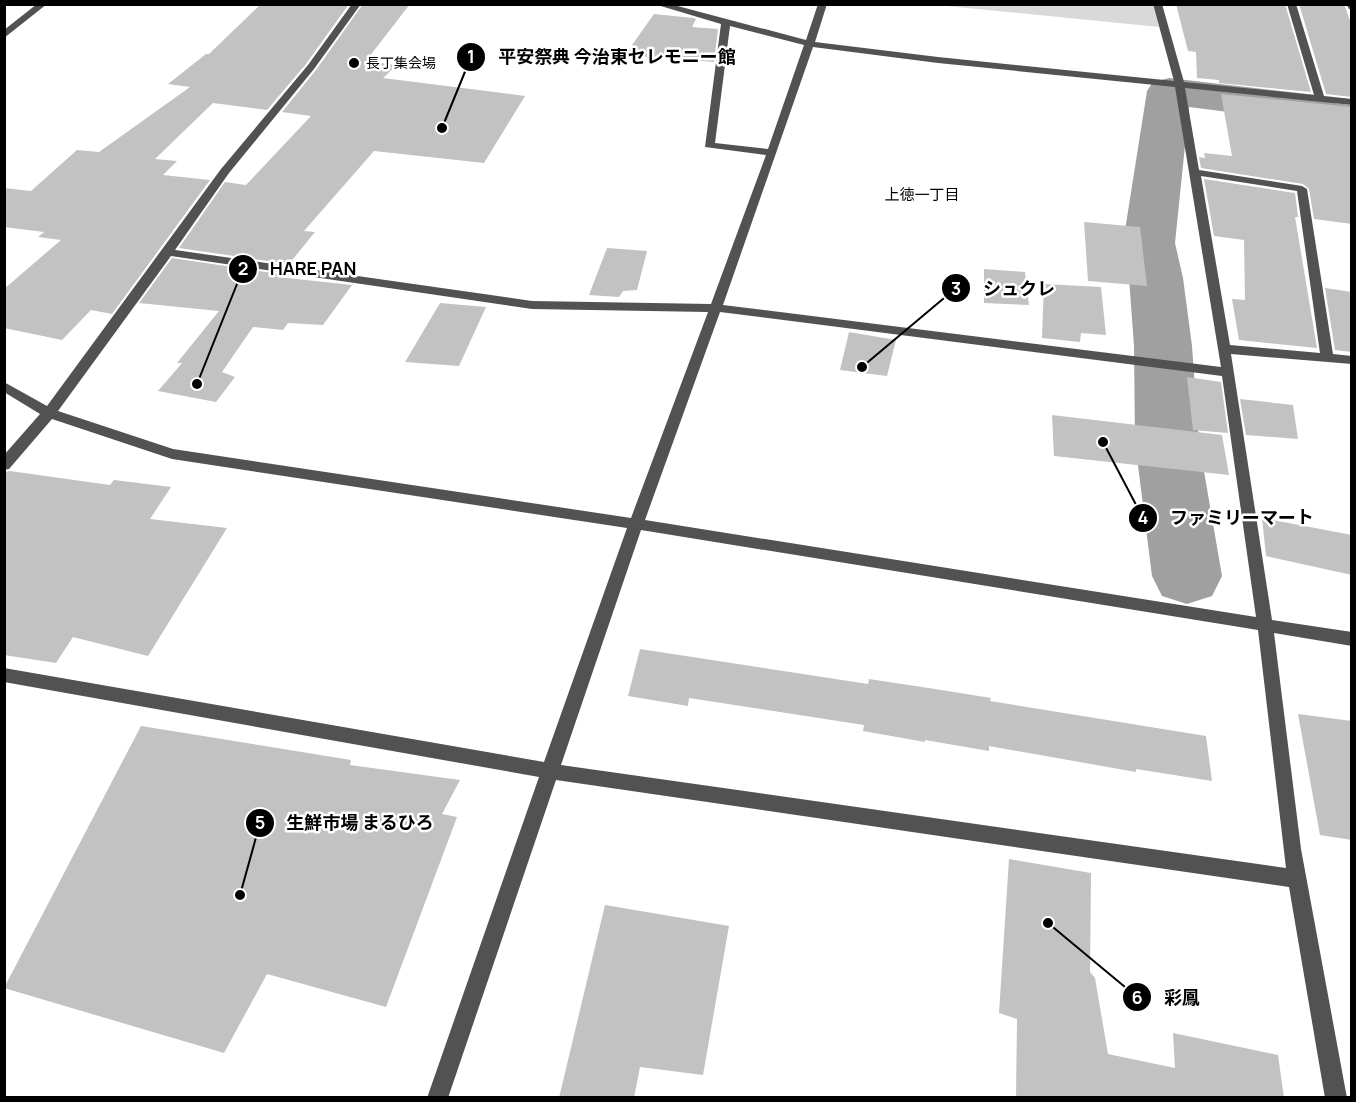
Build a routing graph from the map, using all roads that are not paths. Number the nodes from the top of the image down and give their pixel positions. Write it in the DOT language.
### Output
graph roads {
  1 [pos="44,4"];
  2 [pos="357,4"];
  3 [pos="658,4"];
  4 [pos="822,4"];
  5 [pos="1157,4"];
  6 [pos="1291,4"];
  7 [pos="726,22"];
  8 [pos="4,35"];
  9 [pos="807,44"];
  10 [pos="1180,85"];
  11 [pos="1320,99"];
  12 [pos="1350,104"];
  13 [pos="770,152"];
  14 [pos="1195,172"];
  15 [pos="168,252"];
  16 [pos="716,308"];
  17 [pos="1224,349"];
  18 [pos="1327,358"];
  19 [pos="1352,360"];
  20 [pos="1228,372"];
  21 [pos="4,386"];
  22 [pos="49,413"];
  23 [pos="4,465"];
  24 [pos="637,524"];
  25 [pos="1264,625"];
  26 [pos="1352,639"];
  27 [pos="4,675"];
  28 [pos="550,770"];
  29 [pos="1298,879"];
  30 [pos="437,1098"];
  31 [pos="1336,1098"];
  1 -- 8 [label="street"];
  2 -- 15 [label="street"];
  3 -- 7 [label="street"];
  4 -- 9 [label="street"];
  5 -- 10 [label="street"];
  6 -- 11 [label="street"];
  7 -- 9 [label="street"];
  7 -- 13 [label="street"];
  9 -- 10 [label="street"];
  9 -- 13 [label="street"];
  10 -- 11 [label="street"];
  10 -- 14 [label="street"];
  11 -- 12 [label="street"];
  13 -- 16 [label="street"];
  14 -- 17 [label="street"];
  14 -- 18 [label="street"];
  15 -- 16 [label="street"];
  15 -- 22 [label="street"];
  16 -- 20 [label="street"];
  16 -- 24 [label="street"];
  17 -- 18 [label="street"];
  17 -- 20 [label="street"];
  18 -- 19 [label="street"];
  20 -- 25 [label="street"];
  21 -- 22 [label="street"];
  22 -- 23 [label="street"];
  22 -- 24 [label="street"];
  24 -- 25 [label="street"];
  24 -- 28 [label="street"];
  25 -- 26 [label="street"];
  25 -- 29 [label="street"];
  27 -- 28 [label="street"];
  28 -- 29 [label="street"];
  28 -- 30 [label="street"];
  29 -- 31 [label="street"];
}
